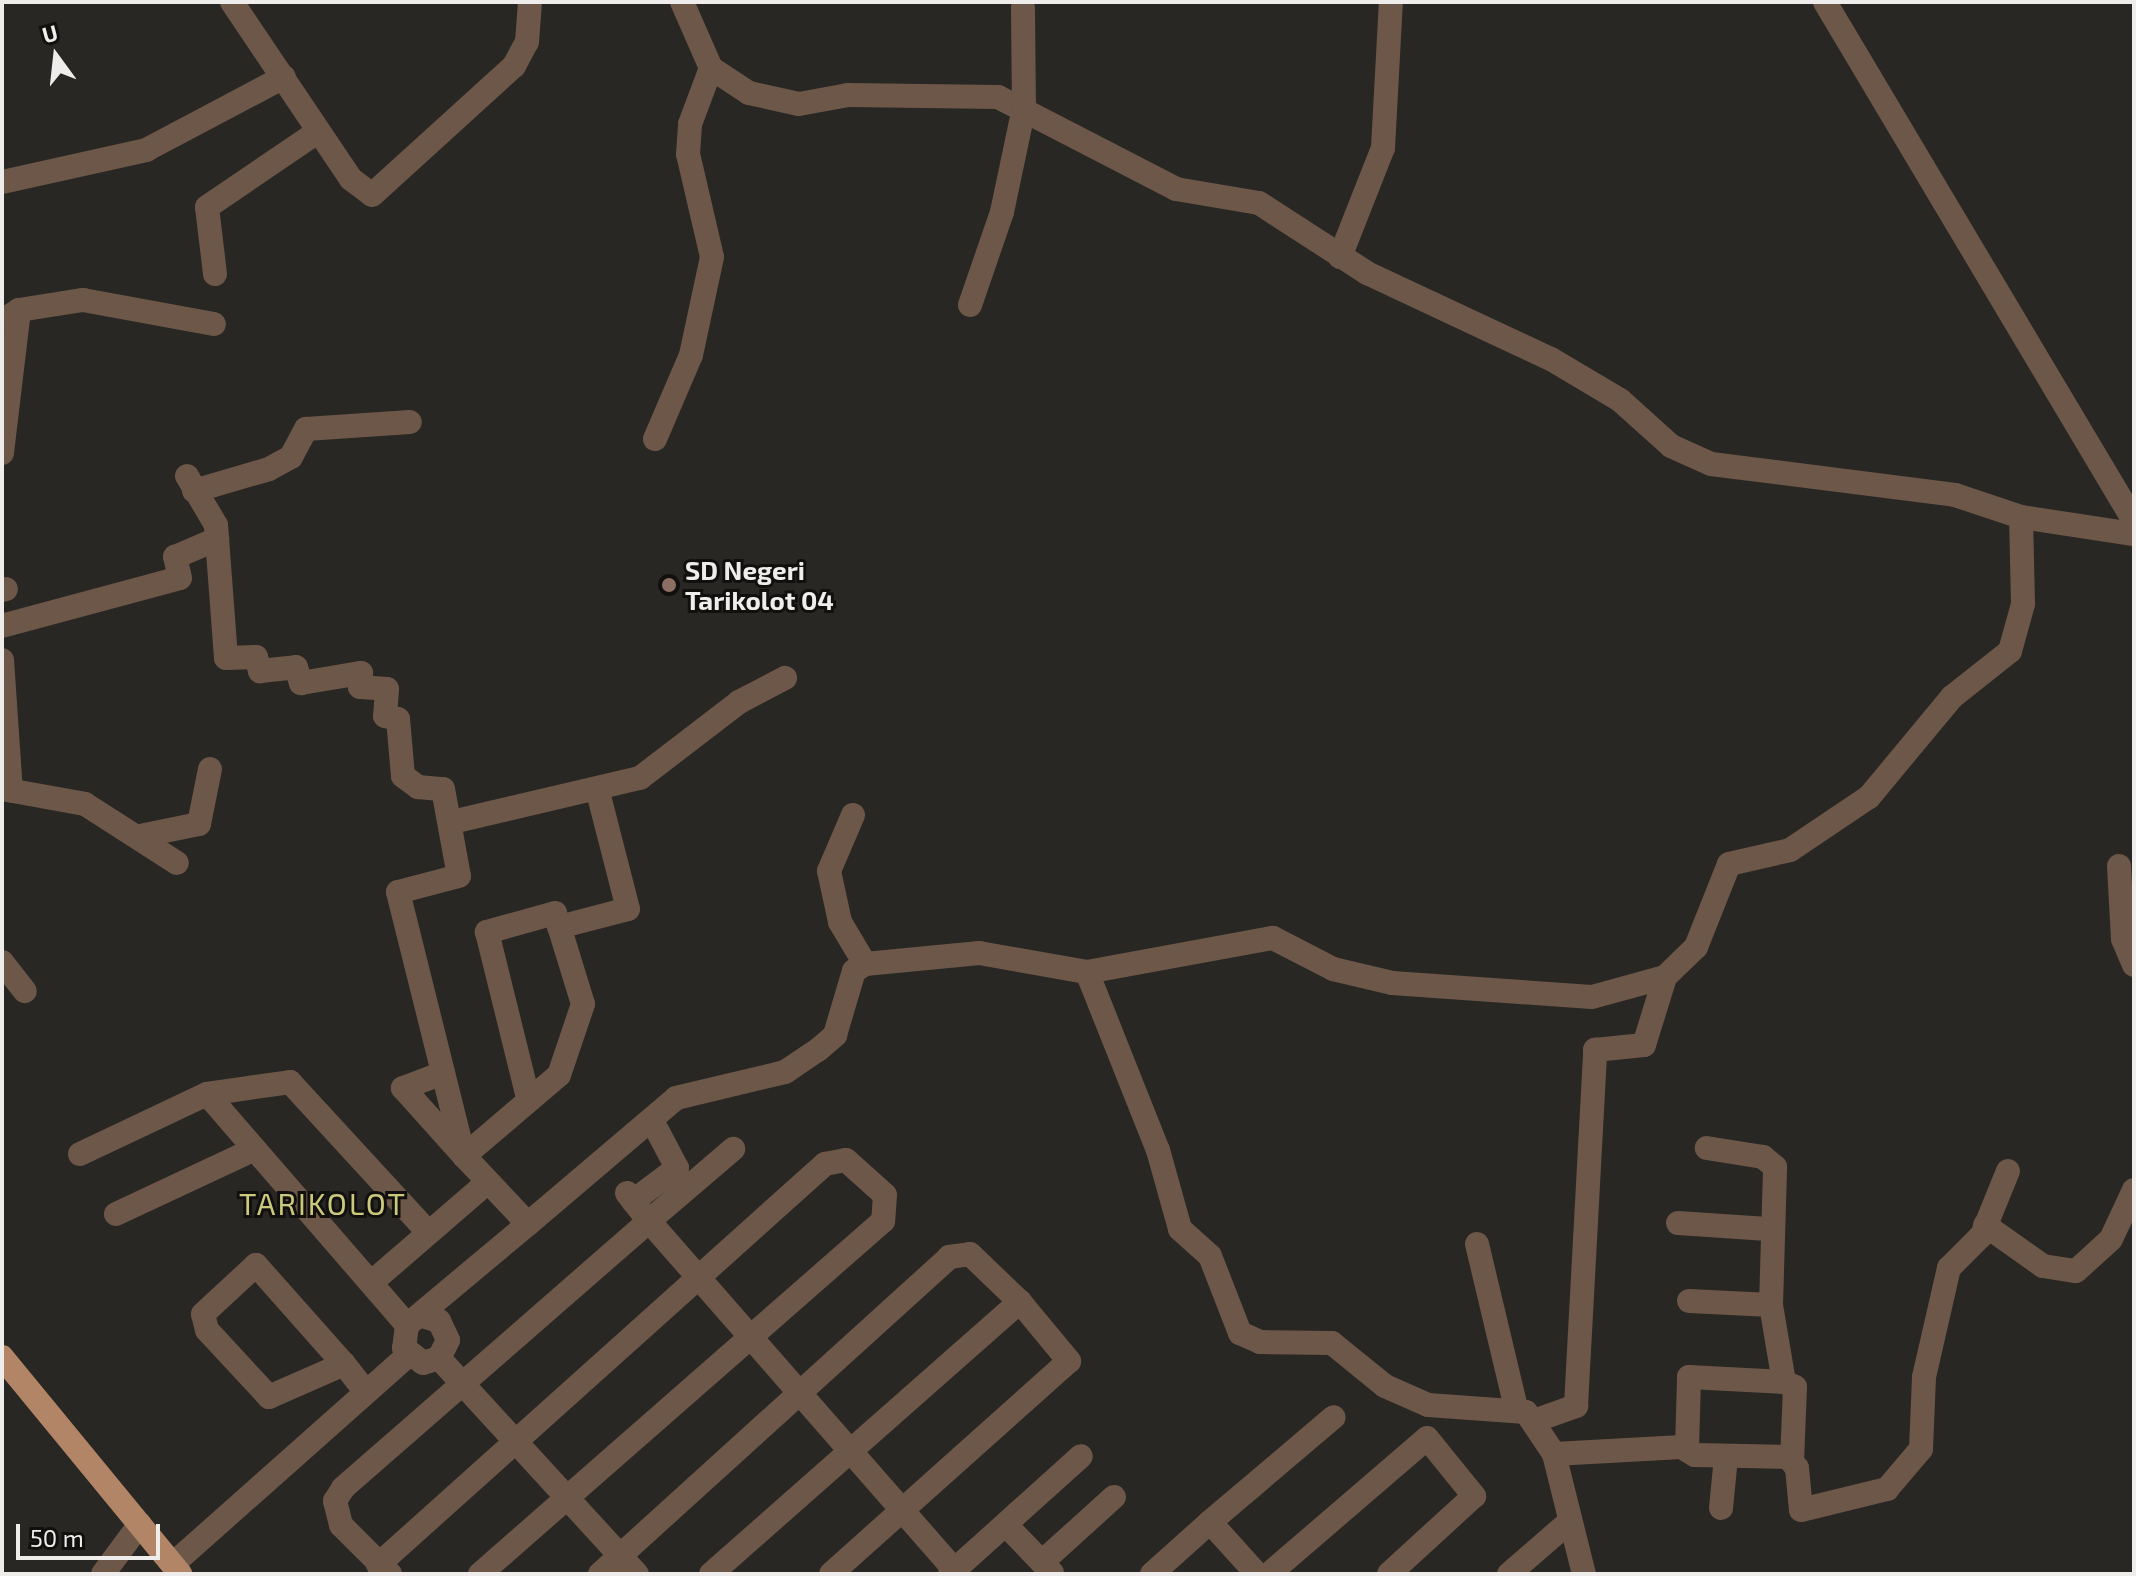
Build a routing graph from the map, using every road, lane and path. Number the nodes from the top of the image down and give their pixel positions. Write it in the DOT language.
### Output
graph roads {
  1 [pos="232,2"];
  2 [pos="530,2"];
  3 [pos="682,2"];
  4 [pos="1391,2"];
  5 [pos="1825,2"];
  6 [pos="1023,7"];
  7 [pos="711,68"];
  8 [pos="284,77"];
  9 [pos="1024,108"];
  10 [pos="319,131"];
  11 [pos="2,182"];
  12 [pos="1340,257"];
  13 [pos="215,274"];
  14 [pos="970,305"];
  15 [pos="10,316"];
  16 [pos="214,324"];
  17 [pos="410,422"];
  18 [pos="655,439"];
  19 [pos="2,453"];
  20 [pos="2021,517"];
  21 [pos="2134,521"];
  22 [pos="2134,534"];
  23 [pos="217,539"];
  24 [pos="2,626"];
  25 [pos="2,660"];
  26 [pos="785,678"];
  27 [pos="210,769"];
  28 [pos="6,790"];
  29 [pos="598,792"];
  30 [pos="853,815"];
  31 [pos="452,822"];
  32 [pos="140,836"];
  33 [pos="177,863"];
  34 [pos="2119,866"];
  35 [pos="559,927"];
  36 [pos="2,962"];
  37 [pos="865,964"];
  38 [pos="2134,965"];
  39 [pos="1087,972"];
  40 [pos="1665,977"];
  41 [pos="25,991"];
  42 [pos="443,1073"];
  43 [pos="207,1094"];
  44 [pos="528,1098"];
  45 [pos="657,1130"];
  46 [pos="1707,1148"];
  47 [pos="255,1149"];
  48 [pos="733,1149"];
  49 [pos="80,1154"];
  50 [pos="464,1156"];
  51 [pos="2008,1171"];
  52 [pos="488,1182"];
  53 [pos="2134,1190"];
  54 [pos="116,1214"];
  55 [pos="649,1221"];
  56 [pos="1678,1223"];
  57 [pos="528,1224"];
  58 [pos="1985,1225"];
  59 [pos="1768,1229"];
  60 [pos="428,1232"];
  61 [pos="1477,1244"];
  62 [pos="699,1279"];
  63 [pos="372,1282"];
  64 [pos="1689,1301"];
  65 [pos="1020,1302"];
  66 [pos="1771,1305"];
  67 [pos="416,1321"];
  68 [pos="751,1336"];
  69 [pos="408,1355"];
  70 [pos="2,1357"];
  71 [pos="439,1358"];
  72 [pos="344,1364"];
  73 [pos="1784,1382"];
  74 [pos="462,1384"];
  75 [pos="364,1390"];
  76 [pos="803,1394"];
  77 [pos="1525,1414"];
  78 [pos="1334,1417"];
  79 [pos="516,1442"];
  80 [pos="1687,1450"];
  81 [pos="852,1454"];
  82 [pos="1554,1454"];
  83 [pos="1081,1456"];
  84 [pos="1726,1457"];
  85 [pos="1792,1461"];
  86 [pos="1114,1497"];
  87 [pos="566,1498"];
  88 [pos="1721,1508"];
  89 [pos="900,1510"];
  90 [pos="1210,1522"];
  91 [pos="1569,1522"];
  92 [pos="140,1524"];
  93 [pos="1007,1526"];
  94 [pos="629,1565"];
  95 [pos="1047,1568"];
  96 [pos="177,1569"];
  97 [pos="384,1569"];
  98 [pos="954,1573"];
  99 [pos="103,1574"];
  100 [pos="480,1574"];
  101 [pos="600,1574"];
  102 [pos="711,1574"];
  103 [pos="831,1574"];
  104 [pos="1152,1574"];
  105 [pos="1257,1574"];
  106 [pos="1269,1574"];
  107 [pos="1389,1574"];
  108 [pos="1509,1574"];
  109 [pos="1584,1574"];
  1 -- 8 [label="street"];
  2 -- 10 [label="street"];
  3 -- 7 [label="street"];
  4 -- 12 [label="street"];
  5 -- 21 [label="street"];
  6 -- 9 [label="street"];
  7 -- 9 [label="street"];
  7 -- 18 [label="street"];
  8 -- 10 [label="street"];
  8 -- 11 [label="street"];
  9 -- 12 [label="street"];
  9 -- 14 [label="street"];
  10 -- 13 [label="street"];
  12 -- 20 [label="street"];
  15 -- 16 [label="street"];
  15 -- 19 [label="street"];
  17 -- 23 [label="street"];
  20 -- 22 [label="street"];
  20 -- 40 [label="street"];
  23 -- 24 [label="street"];
  23 -- 31 [label="street"];
  25 -- 28 [label="street"];
  26 -- 29 [label="street"];
  27 -- 32 [label="street"];
  28 -- 32 [label="street"];
  29 -- 31 [label="street"];
  29 -- 35 [label="street"];
  30 -- 37 [label="street"];
  31 -- 42 [label="street"];
  32 -- 33 [label="street"];
  34 -- 38 [label="street"];
  35 -- 44 [label="street"];
  35 -- 44 [label="street"];
  36 -- 41 [label="street"];
  37 -- 39 [label="street"];
  37 -- 57 [label="street"];
  39 -- 40 [label="street"];
  39 -- 77 [label="street"];
  40 -- 77 [label="street"];
  42 -- 50 [label="street"];
  42 -- 50 [label="street"];
  43 -- 47 [label="street"];
  43 -- 49 [label="street"];
  43 -- 60 [label="street"];
  44 -- 50 [label="street"];
  45 -- 55 [label="street"];
  46 -- 59 [label="street"];
  47 -- 54 [label="street"];
  47 -- 63 [label="street"];
  48 -- 55 [label="street"];
  50 -- 52 [label="street"];
  51 -- 58 [label="street"];
  52 -- 57 [label="street"];
  52 -- 60 [label="street"];
  53 -- 58 [label="street"];
  55 -- 62 [label="street"];
  55 -- 74 [label="street"];
  56 -- 59 [label="street"];
  57 -- 67 [label="street"];
  58 -- 85 [label="street"];
  59 -- 66 [label="street"];
  60 -- 63 [label="street"];
  61 -- 77 [label="street"];
  62 -- 68 [label="street"];
  62 -- 68 [label="street"];
  62 -- 79 [label="street"];
  63 -- 67 [label="street"];
  64 -- 66 [label="street"];
  65 -- 76 [label="street"];
  65 -- 81 [label="street"];
  65 -- 89 [label="street"];
  66 -- 73 [label="street"];
  67 -- 69 [label="street"];
  67 -- 71 [label="street"];
  68 -- 76 [label="street"];
  68 -- 87 [label="street"];
  69 -- 71 [label="street"];
  69 -- 75 [label="street"];
  70 -- 92 [label="main road"];
  71 -- 74 [label="street"];
  72 -- 72 [label="street"];
  72 -- 75 [label="street"];
  73 -- 80 [label="street"];
  73 -- 85 [label="street"];
  74 -- 79 [label="street"];
  74 -- 97 [label="street"];
  75 -- 96 [label="street"];
  76 -- 81 [label="street"];
  76 -- 94 [label="street"];
  77 -- 82 [label="street"];
  78 -- 90 [label="street"];
  79 -- 87 [label="street"];
  79 -- 97 [label="street"];
  80 -- 82 [label="street"];
  80 -- 84 [label="street"];
  81 -- 89 [label="street"];
  81 -- 102 [label="street"];
  82 -- 91 [label="street"];
  83 -- 93 [label="street"];
  84 -- 85 [label="street"];
  84 -- 88 [label="street"];
  86 -- 95 [label="street"];
  87 -- 94 [label="street"];
  87 -- 100 [label="street"];
  89 -- 98 [label="street"];
  89 -- 103 [label="street"];
  90 -- 104 [label="street"];
  90 -- 105 [label="street"];
  91 -- 108 [label="street"];
  91 -- 109 [label="street"];
  92 -- 96 [label="main road"];
  92 -- 99 [label="street"];
  93 -- 95 [label="street"];
  93 -- 98 [label="street"];
  94 -- 101 [label="street"];
  106 -- 107 [label="street"];
}
